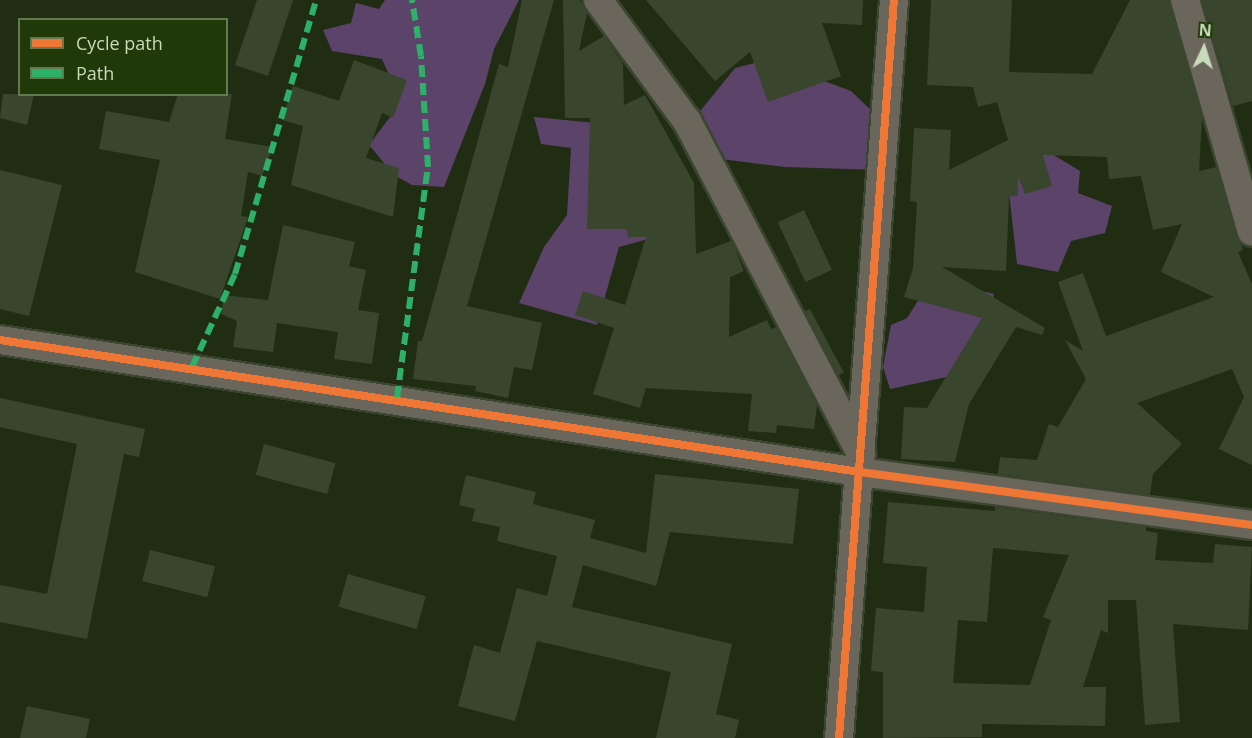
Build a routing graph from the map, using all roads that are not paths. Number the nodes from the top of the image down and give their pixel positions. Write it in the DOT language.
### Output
graph roads {
  1 [pos="598,0"];
  2 [pos="894,0"];
  3 [pos="1185,0"];
  4 [pos="1252,232"];
  5 [pos="0,340"];
  6 [pos="860,463"];
  7 [pos="1252,525"];
  8 [pos="839,738"];
  1 -- 6 [label="street"];
  2 -- 6 [label="street"];
  3 -- 4 [label="street"];
  5 -- 6 [label="street"];
  6 -- 7 [label="street"];
  6 -- 8 [label="street"];
}
